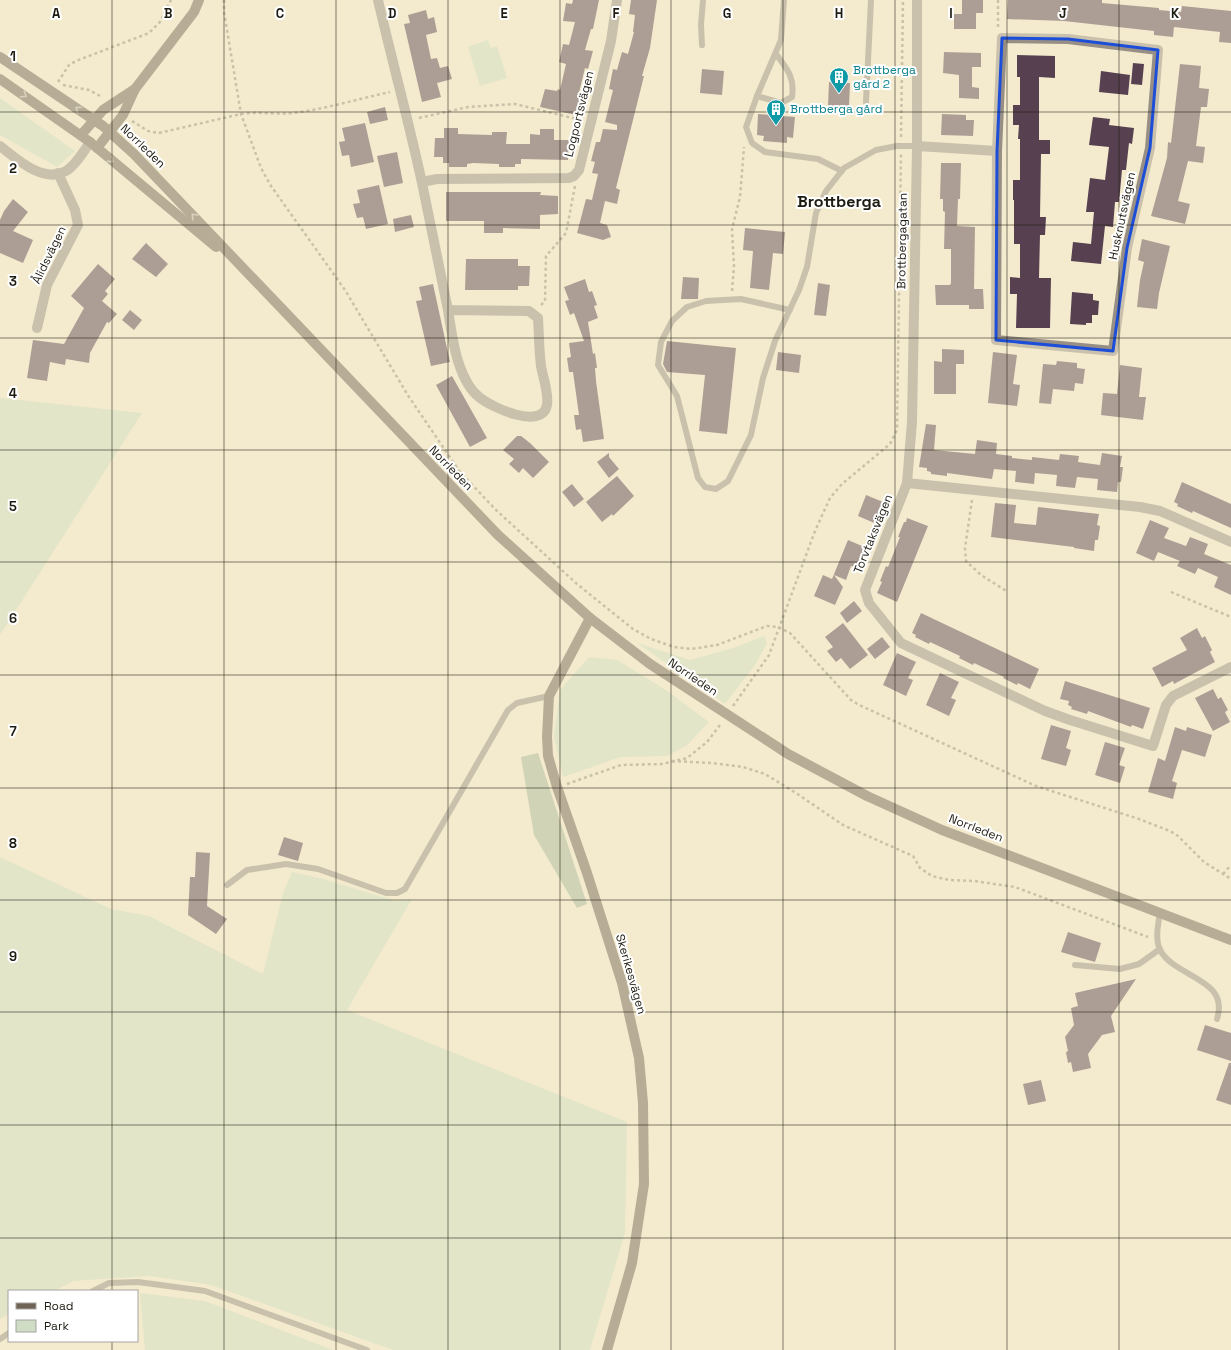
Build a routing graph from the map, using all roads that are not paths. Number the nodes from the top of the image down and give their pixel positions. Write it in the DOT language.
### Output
graph roads {
  1 [pos="198,0"];
  2 [pos="378,0"];
  3 [pos="617,0"];
  4 [pos="703,0"];
  5 [pos="784,0"];
  6 [pos="871,0"];
  7 [pos="917,0"];
  8 [pos="702,45"];
  9 [pos="776,54"];
  10 [pos="0,57"];
  11 [pos="0,79"];
  12 [pos="135,88"];
  13 [pos="757,96"];
  14 [pos="866,102"];
  15 [pos="94,120"];
  16 [pos="110,132"];
  17 [pos="81,135"];
  18 [pos="93,145"];
  19 [pos="0,146"];
  20 [pos="917,146"];
  21 [pos="997,151"];
  22 [pos="842,171"];
  23 [pos="58,173"];
  24 [pos="422,182"];
  25 [pos="250,275"];
  26 [pos="448,310"];
  27 [pos="790,310"];
  28 [pos="38,328"];
  29 [pos="907,483"];
  30 [pos="1231,542"];
  31 [pos="590,618"];
  32 [pos="1231,667"];
  33 [pos="549,696"];
  34 [pos="227,884"];
  35 [pos="1160,913"];
  36 [pos="1231,940"];
  37 [pos="1160,949"];
  38 [pos="1075,965"];
  39 [pos="1217,1019"];
  40 [pos="95,1290"];
  41 [pos="367,1350"];
  42 [pos="607,1350"];
  1 -- 12 [label="main road"];
  2 -- 24 [label="street"];
  3 -- 24 [label="street, Logportsvägen"];
  4 -- 8 [label="lane"];
  5 -- 9 [label="lane"];
  6 -- 14 [label="lane"];
  7 -- 20 [label="street, Brottbergagatan"];
  9 -- 13 [label="lane"];
  9 -- 13 [label="lane"];
  15 -- 10 [label="main road, Norrleden, one-way"];
  11 -- 17 [label="main road, Norrleden, one-way"];
  12 -- 15 [label="main road"];
  12 -- 16 [label="main road"];
  13 -- 22 [label="lane"];
  15 -- 16 [label="main road, Norrleden"];
  15 -- 17 [label="main road"];
  16 -- 18 [label="main road"];
  25 -- 16 [label="main road, Norrleden, one-way"];
  17 -- 18 [label="main road, Norrleden"];
  18 -- 23 [label="street"];
  18 -- 25 [label="main road, Norrleden, one-way"];
  19 -- 23 [label="street"];
  20 -- 21 [label="street"];
  20 -- 22 [label="lane"];
  20 -- 29 [label="street, Brottbergagatan"];
  21 -- 21 [label="street, Husknutsvägen"];
  22 -- 27 [label="lane"];
  23 -- 28 [label="street, Ålidsvägen"];
  24 -- 26 [label="street"];
  25 -- 31 [label="main road, Norrleden"];
  26 -- 26 [label="street"];
  27 -- 27 [label="lane"];
  29 -- 30 [label="street"];
  29 -- 32 [label="street, Torvtaksvägen"];
  31 -- 33 [label="main road, Skerikesvägen"];
  31 -- 35 [label="main road, Norrleden"];
  33 -- 34 [label="lane"];
  33 -- 42 [label="main road, Skerikesvägen"];
  35 -- 36 [label="main road, Norrleden"];
  35 -- 37 [label="lane"];
  37 -- 38 [label="lane"];
  37 -- 39 [label="lane"];
  40 -- 41 [label="lane"];
}
